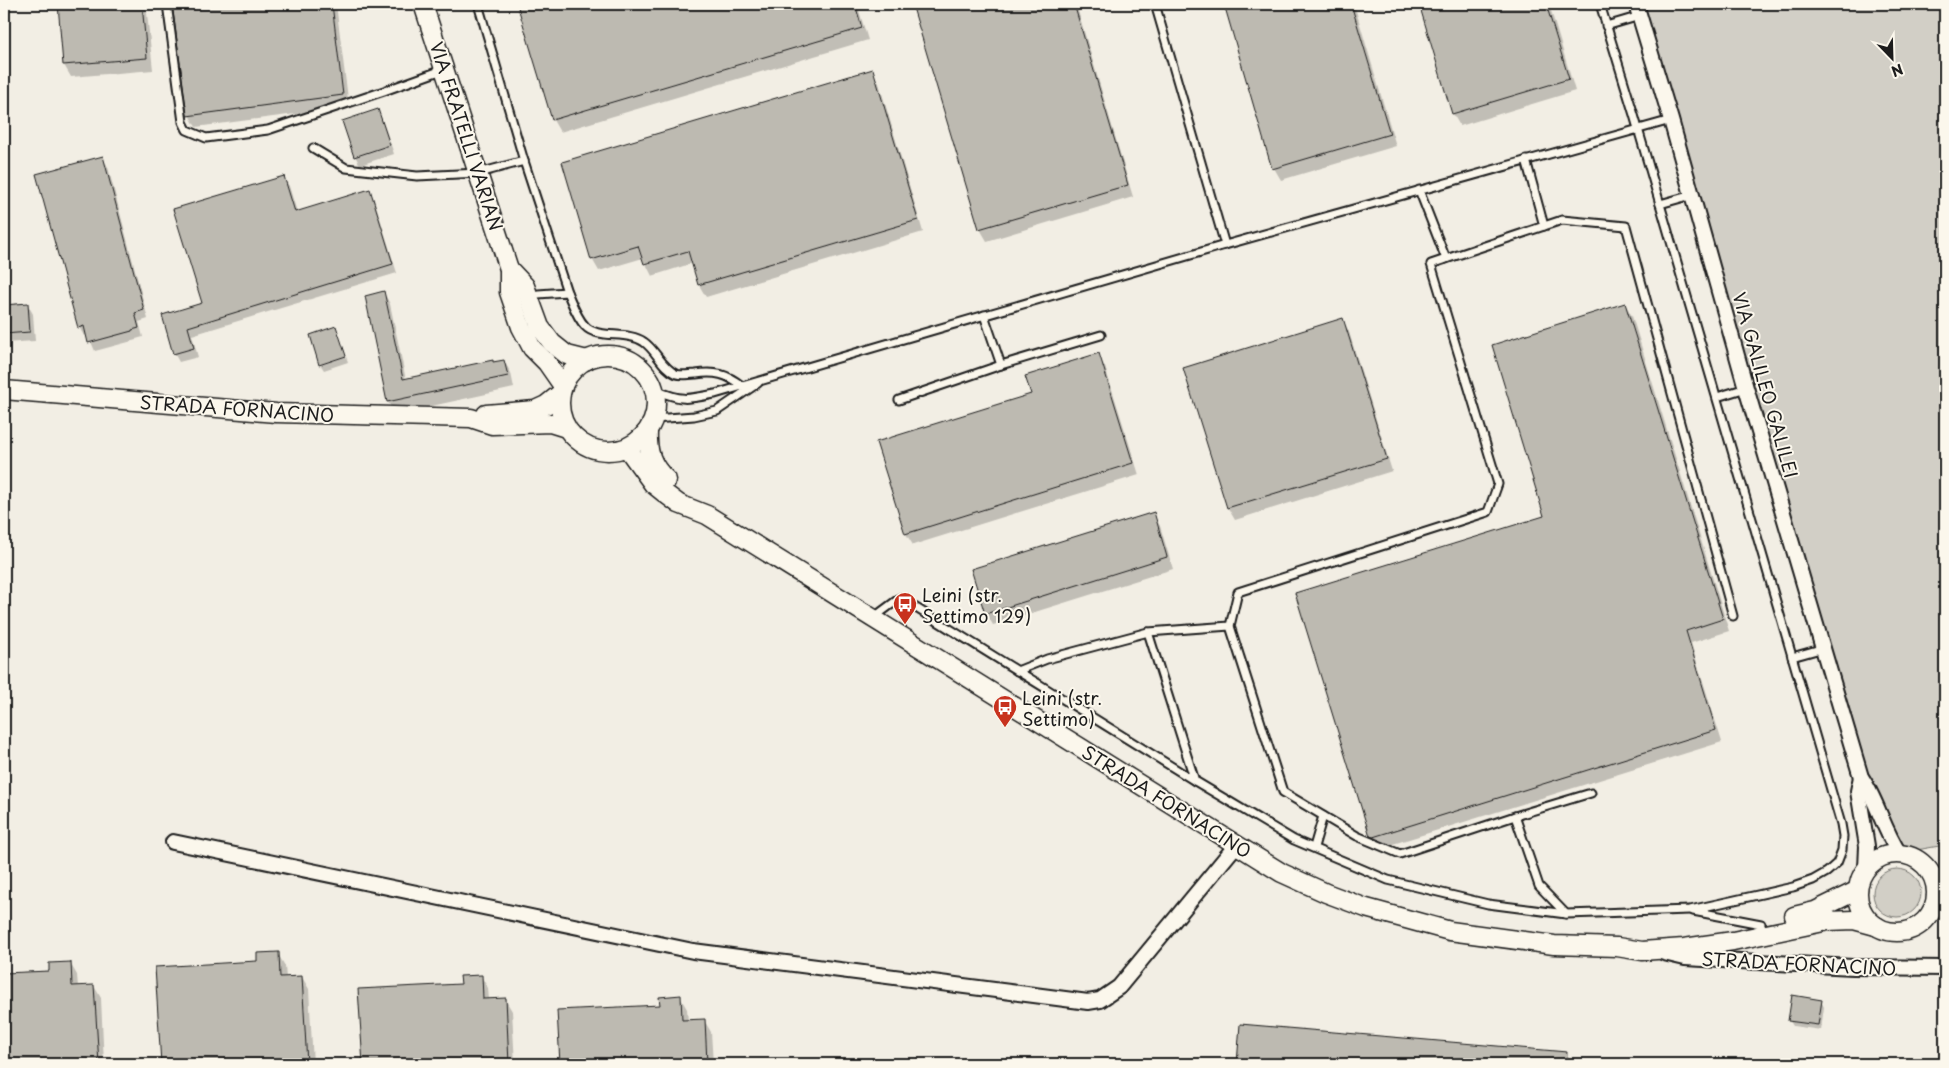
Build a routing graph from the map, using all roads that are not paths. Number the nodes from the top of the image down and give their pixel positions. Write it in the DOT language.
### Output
graph roads {
  1 [pos="167,4"];
  2 [pos="423,4"];
  3 [pos="478,4"];
  4 [pos="1155,4"];
  5 [pos="1600,4"];
  6 [pos="1638,10"];
  7 [pos="1606,26"];
  8 [pos="445,68"];
  9 [pos="1671,120"];
  10 [pos="1638,129"];
  11 [pos="313,148"];
  12 [pos="1526,160"];
  13 [pos="524,161"];
  14 [pos="479,173"];
  15 [pos="1419,190"];
  16 [pos="1692,195"];
  17 [pos="1660,204"];
  18 [pos="1544,226"];
  19 [pos="1225,244"];
  20 [pos="1446,258"];
  21 [pos="509,269"];
  22 [pos="567,292"];
  23 [pos="530,297"];
  24 [pos="513,302"];
  25 [pos="984,315"];
  26 [pos="1101,335"];
  27 [pos="587,360"];
  28 [pos="1001,365"];
  29 [pos="765,379"];
  30 [pos="742,386"];
  31 [pos="1746,388"];
  32 [pos="562,389"];
  33 [pos="4,390"];
  34 [pos="655,390"];
  35 [pos="1716,397"];
  36 [pos="899,400"];
  37 [pos="471,418"];
  38 [pos="651,425"];
  39 [pos="566,428"];
  40 [pos="627,448"];
  41 [pos="707,515"];
  42 [pos="1733,616"];
  43 [pos="872,618"];
  44 [pos="1230,626"];
  45 [pos="1148,632"];
  46 [pos="1824,648"];
  47 [pos="1792,657"];
  48 [pos="1017,672"];
  49 [pos="1861,777"];
  50 [pos="1195,781"];
  51 [pos="1591,793"];
  52 [pos="1323,816"];
  53 [pos="1515,816"];
  54 [pos="173,842"];
  55 [pos="1237,844"];
  56 [pos="1314,847"];
  57 [pos="1899,853"];
  58 [pos="1866,869"];
  59 [pos="1937,869"];
  60 [pos="1858,890"];
  61 [pos="1941,898"];
  62 [pos="1690,910"];
  63 [pos="1566,914"];
  64 [pos="1761,924"];
  65 [pos="1876,926"];
  66 [pos="1617,948"];
  67 [pos="1653,950"];
  68 [pos="1945,968"];
  1 -- 8 [label="lane"];
  2 -- 8 [label="street, VIA FRATELLI VARIAN"];
  3 -- 13 [label="lane"];
  4 -- 19 [label="lane"];
  5 -- 7 [label="lane"];
  6 -- 7 [label="lane"];
  6 -- 9 [label="street, VIA GALILEO GALILEI"];
  7 -- 10 [label="lane"];
  8 -- 14 [label="street, VIA FRATELLI VARIAN"];
  9 -- 10 [label="lane"];
  9 -- 16 [label="street, VIA GALILEO GALILEI"];
  10 -- 12 [label="lane"];
  10 -- 17 [label="lane"];
  11 -- 14 [label="lane"];
  12 -- 15 [label="lane"];
  12 -- 18 [label="lane"];
  13 -- 14 [label="lane"];
  13 -- 22 [label="lane"];
  14 -- 21 [label="street, VIA FRATELLI VARIAN"];
  15 -- 19 [label="lane"];
  15 -- 20 [label="lane"];
  16 -- 17 [label="lane"];
  16 -- 31 [label="street, VIA GALILEO GALILEI"];
  17 -- 35 [label="lane"];
  18 -- 20 [label="lane"];
  18 -- 42 [label="lane"];
  19 -- 25 [label="lane"];
  20 -- 44 [label="lane"];
  21 -- 23 [label="street, VIA FRATELLI VARIAN"];
  21 -- 24 [label="street, VIA FRATELLI VARIAN"];
  22 -- 23 [label="lane"];
  22 -- 30 [label="lane"];
  23 -- 24 [label="lane"];
  23 -- 27 [label="street, VIA FRATELLI VARIAN"];
  24 -- 32 [label="street, VIA FRATELLI VARIAN"];
  25 -- 28 [label="lane"];
  25 -- 29 [label="lane"];
  26 -- 28 [label="lane"];
  27 -- 32 [label="street"];
  27 -- 34 [label="street"];
  28 -- 36 [label="lane"];
  29 -- 30 [label="lane"];
  29 -- 38 [label="lane"];
  30 -- 34 [label="lane"];
  31 -- 35 [label="lane"];
  31 -- 46 [label="street, VIA GALILEO GALILEI"];
  32 -- 37 [label="street, STRADA FORNACINO"];
  32 -- 39 [label="street"];
  33 -- 37 [label="street, STRADA FORNACINO"];
  34 -- 38 [label="street"];
  35 -- 47 [label="lane"];
  37 -- 39 [label="street, STRADA FORNACINO"];
  38 -- 40 [label="street"];
  38 -- 41 [label="street, STRADA FORNACINO"];
  39 -- 40 [label="street"];
  40 -- 41 [label="street, STRADA FORNACINO"];
  41 -- 43 [label="street, STRADA FORNACINO"];
  43 -- 48 [label="lane"];
  43 -- 55 [label="street, STRADA FORNACINO"];
  44 -- 45 [label="lane"];
  44 -- 52 [label="lane"];
  45 -- 48 [label="lane"];
  45 -- 50 [label="lane"];
  46 -- 47 [label="lane"];
  46 -- 49 [label="street, VIA GALILEO GALILEI"];
  47 -- 62 [label="lane"];
  48 -- 50 [label="lane"];
  49 -- 57 [label="street, VIA GALILEO GALILEI"];
  49 -- 58 [label="street, VIA GALILEO GALILEI"];
  50 -- 56 [label="lane"];
  51 -- 53 [label="lane"];
  52 -- 53 [label="lane"];
  52 -- 56 [label="lane"];
  53 -- 63 [label="lane"];
  54 -- 55 [label="street"];
  55 -- 66 [label="street, STRADA FORNACINO"];
  56 -- 63 [label="lane"];
  57 -- 58 [label="street"];
  57 -- 59 [label="street"];
  58 -- 60 [label="street"];
  59 -- 61 [label="street"];
  60 -- 64 [label="street, STRADA FORNACINO"];
  60 -- 65 [label="street"];
  61 -- 65 [label="street"];
  62 -- 63 [label="lane"];
  62 -- 64 [label="lane"];
  64 -- 66 [label="street, STRADA FORNACINO"];
  65 -- 67 [label="street, STRADA FORNACINO"];
  66 -- 67 [label="street, STRADA FORNACINO"];
  67 -- 68 [label="street, STRADA FORNACINO"];
}
